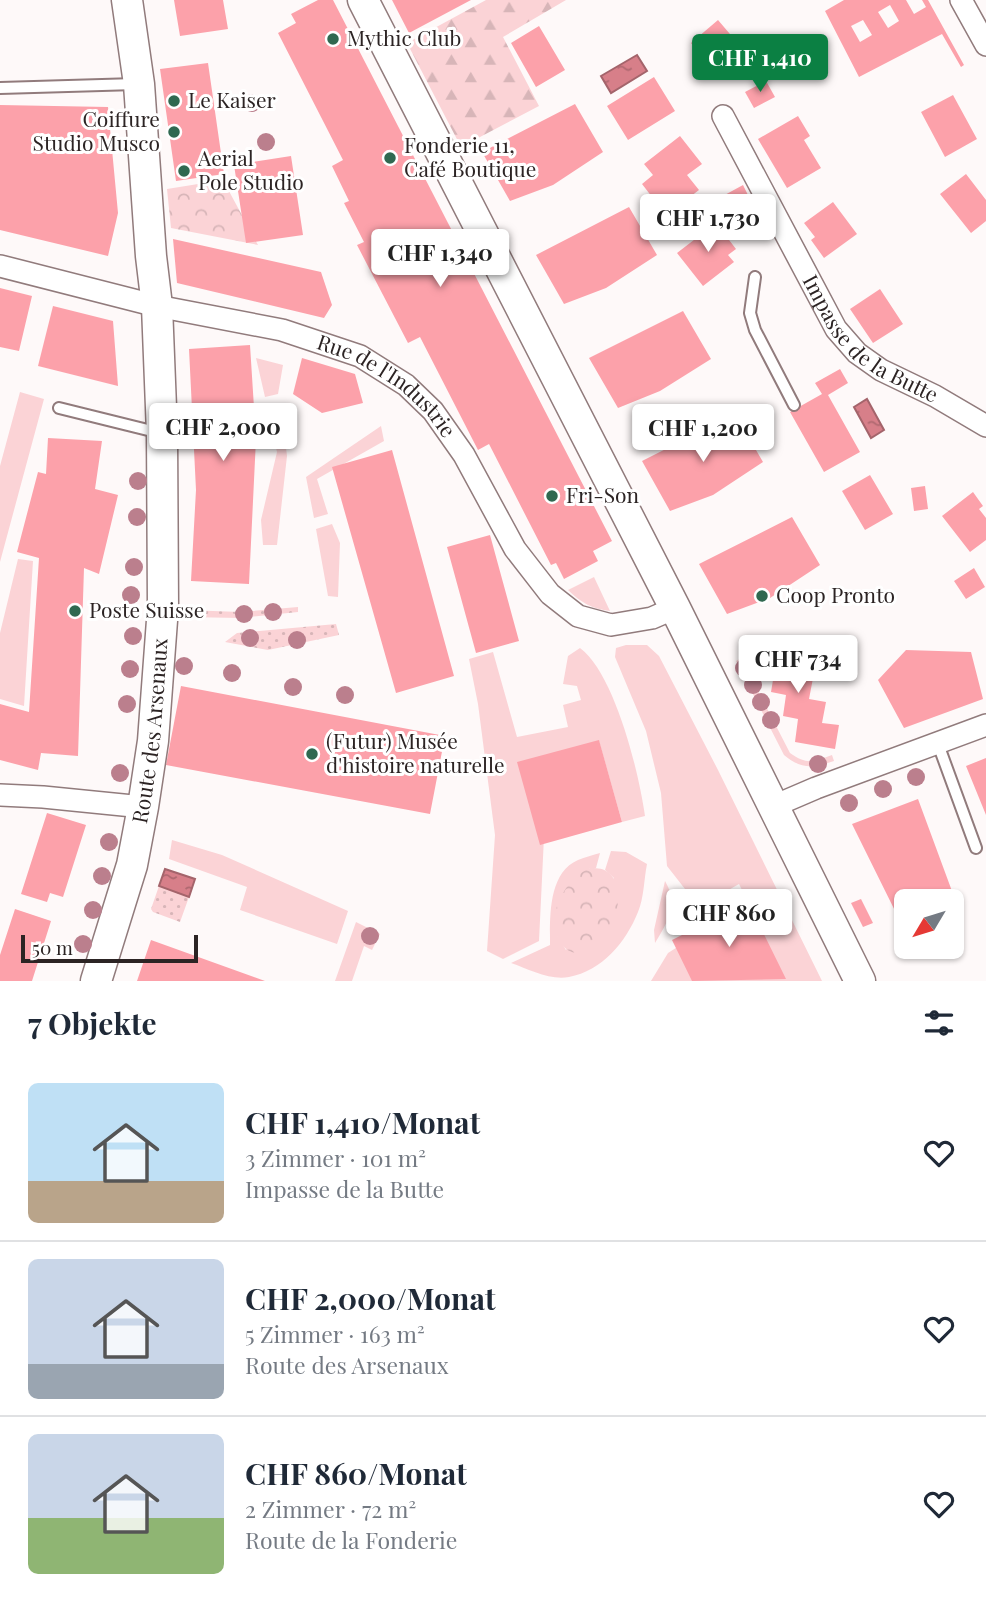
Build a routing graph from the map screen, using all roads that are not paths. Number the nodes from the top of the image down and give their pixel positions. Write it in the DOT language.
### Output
graph roads {
  1 [pos="127,0"];
  2 [pos="363,0"];
  3 [pos="961,0"];
  4 [pos="986,45"];
  5 [pos="139,84"];
  6 [pos="0,88"];
  7 [pos="723,116"];
  8 [pos="0,266"];
  9 [pos="755,278"];
  10 [pos="157,306"];
  11 [pos="794,405"];
  12 [pos="59,408"];
  13 [pos="986,426"];
  14 [pos="162,433"];
  15 [pos="675,608"];
  16 [pos="986,725"];
  17 [pos="937,744"];
  18 [pos="0,795"];
  19 [pos="774,806"];
  20 [pos="143,807"];
  21 [pos="976,848"];
  22 [pos="858,978"];
  23 [pos="96,981"];
  1 -- 5 [label="main road, Route des Arsenaux"];
  2 -- 15 [label="main road"];
  3 -- 4 [label="street"];
  5 -- 6 [label="lane"];
  5 -- 10 [label="main road, Route des Arsenaux"];
  7 -- 13 [label="street, Impasse de la Butte"];
  8 -- 10 [label="street, Rue de l'Industrie"];
  9 -- 11 [label="lane"];
  10 -- 14 [label="main road, Route des Arsenaux"];
  10 -- 15 [label="street, Rue de l'Industrie"];
  12 -- 14 [label="lane"];
  14 -- 20 [label="main road, Route des Arsenaux"];
  15 -- 19 [label="main road"];
  16 -- 17 [label="street"];
  17 -- 19 [label="street"];
  17 -- 21 [label="lane"];
  18 -- 20 [label="street"];
  19 -- 22 [label="main road"];
  20 -- 23 [label="main road, Route des Arsenaux"];
}
